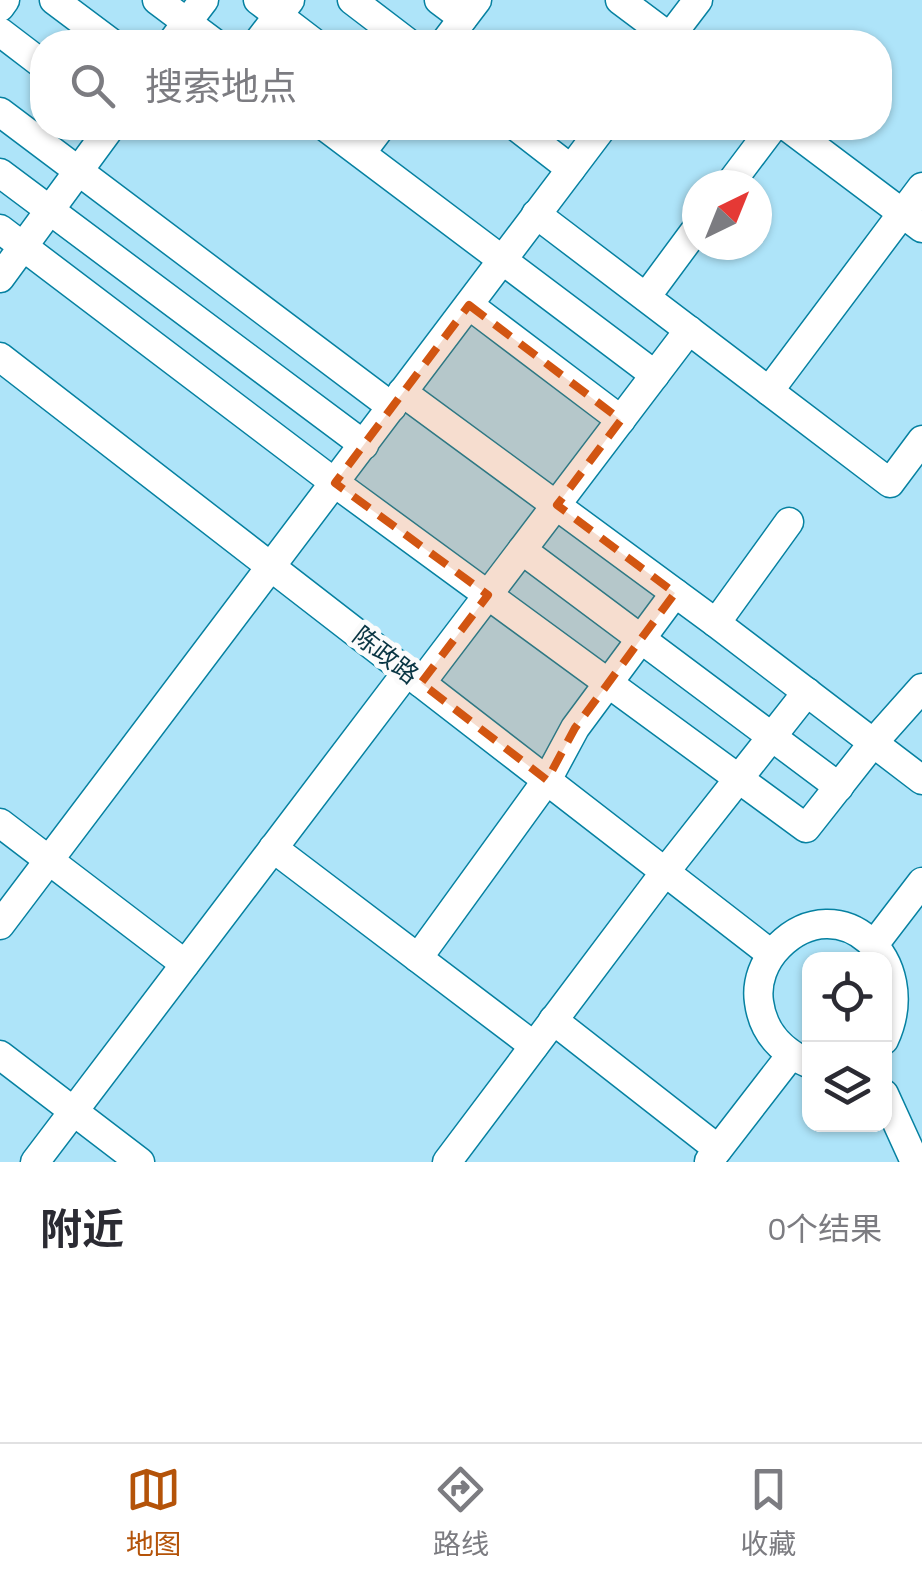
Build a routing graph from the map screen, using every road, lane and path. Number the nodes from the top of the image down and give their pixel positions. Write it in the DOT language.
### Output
graph roads {
  1 [pos="5,0"];
  2 [pos="54,0"];
  3 [pos="156,0"];
  4 [pos="204,0"];
  5 [pos="352,0"];
  6 [pos="439,0"];
  7 [pos="620,0"];
  8 [pos="698,0"];
  9 [pos="275,5"];
  10 [pos="0,7"];
  11 [pos="470,9"];
  12 [pos="94,30"];
  13 [pos="178,30"];
  14 [pos="182,30"];
  15 [pos="264,30"];
  16 [pos="301,30"];
  17 [pos="391,30"];
  18 [pos="453,30"];
  19 [pos="657,30"];
  20 [pos="678,30"];
  21 [pos="0,32"];
  22 [pos="30,55"];
  23 [pos="0,112"];
  24 [pos="30,135"];
  25 [pos="37,140"];
  26 [pos="101,140"];
  27 [pos="342,140"];
  28 [pos="370,140"];
  29 [pos="534,140"];
  30 [pos="593,140"];
  31 [pos="763,140"];
  32 [pos="805,140"];
  33 [pos="360,153"];
  34 [pos="571,169"];
  35 [pos="740,170"];
  36 [pos="78,171"];
  37 [pos="0,173"];
  38 [pos="922,187"];
  39 [pos="49,211"];
  40 [pos="536,214"];
  41 [pos="912,220"];
  42 [pos="0,229"];
  43 [pos="23,246"];
  44 [pos="682,248"];
  45 [pos="503,259"];
  46 [pos="0,278"];
  47 [pos="646,297"];
  48 [pos="469,304"];
  49 [pos="689,330"];
  50 [pos="0,357"];
  51 [pos="655,375"];
  52 [pos="769,391"];
  53 [pos="397,400"];
  54 [pos="620,420"];
  55 [pos="922,440"];
  56 [pos="364,446"];
  57 [pos="336,483"];
  58 [pos="556,505"];
  59 [pos="789,522"];
  60 [pos="522,550"];
  61 [pos="272,568"];
  62 [pos="676,593"];
  63 [pos="488,595"];
  64 [pos="716,623"];
  65 [pos="641,639"];
  66 [pos="414,677"];
  67 [pos="608,683"];
  68 [pos="922,688"];
  69 [pos="807,692"];
  70 [pos="772,737"];
  71 [pos="873,743"];
  72 [pos="738,779"];
  73 [pos="548,780"];
  74 [pos="922,780"];
  75 [pos="839,787"];
  76 [pos="0,823"];
  77 [pos="273,848"];
  78 [pos="49,861"];
  79 [pos="665,872"];
  80 [pos="922,882"];
  81 [pos="0,925"];
  82 [pos="876,942"];
  83 [pos="884,952"];
  84 [pos="771,954"];
  85 [pos="418,958"];
  86 [pos="185,964"];
  87 [pos="892,964"];
  88 [pos="553,1020"];
  89 [pos="892,1027"];
  90 [pos="534,1046"];
  91 [pos="0,1055"];
  92 [pos="800,1059"];
  93 [pos="73,1111"];
  94 [pos="892,1112"];
  95 [pos="713,1156"];
  96 [pos="35,1162"];
  97 [pos="140,1162"];
  98 [pos="447,1162"];
  99 [pos="914,1162"];
  1 -- 10 [label="street"];
  2 -- 12 [label="street"];
  3 -- 13 [label="street"];
  4 -- 14 [label="street"];
  5 -- 17 [label="street"];
  6 -- 11 [label="street"];
  7 -- 19 [label="street"];
  8 -- 20 [label="street"];
  9 -- 15 [label="street"];
  9 -- 16 [label="street"];
  11 -- 18 [label="street"];
  21 -- 22 [label="street"];
  23 -- 24 [label="street"];
  25 -- 36 [label="street"];
  26 -- 36 [label="street"];
  27 -- 33 [label="street"];
  28 -- 33 [label="street"];
  29 -- 34 [label="street"];
  30 -- 34 [label="street"];
  31 -- 35 [label="street"];
  32 -- 41 [label="street"];
  33 -- 45 [label="street"];
  34 -- 40 [label="street"];
  36 -- 39 [label="street"];
  36 -- 53 [label="street"];
  37 -- 39 [label="street"];
  38 -- 41 [label="street"];
  39 -- 43 [label="street"];
  39 -- 56 [label="street"];
  40 -- 45 [label="street"];
  40 -- 47 [label="street"];
  41 -- 52 [label="street"];
  42 -- 43 [label="street"];
  43 -- 46 [label="street"];
  43 -- 57 [label="street"];
  44 -- 47 [label="street"];
  45 -- 48 [label="street"];
  45 -- 51 [label="street"];
  47 -- 49 [label="street"];
  48 -- 53 [label="street"];
  48 -- 54 [label="street"];
  49 -- 51 [label="street"];
  49 -- 52 [label="street"];
  50 -- 61 [label="street, 陈政路"];
  51 -- 54 [label="street"];
  52 -- 55 [label="street"];
  53 -- 56 [label="street"];
  53 -- 58 [label="street"];
  54 -- 58 [label="street"];
  56 -- 57 [label="street"];
  57 -- 61 [label="street"];
  57 -- 63 [label="street"];
  58 -- 60 [label="street"];
  58 -- 62 [label="street"];
  59 -- 64 [label="street"];
  60 -- 63 [label="street"];
  60 -- 65 [label="street"];
  61 -- 66 [label="street, 陈政路"];
  61 -- 78 [label="street"];
  62 -- 64 [label="street"];
  62 -- 65 [label="street"];
  63 -- 66 [label="street"];
  63 -- 67 [label="street"];
  64 -- 69 [label="street"];
  65 -- 67 [label="street"];
  65 -- 70 [label="street"];
  66 -- 73 [label="street, 陈政路"];
  66 -- 77 [label="street"];
  67 -- 72 [label="street"];
  67 -- 73 [label="street"];
  68 -- 71 [label="street"];
  69 -- 70 [label="street"];
  69 -- 71 [label="street"];
  70 -- 72 [label="street"];
  70 -- 75 [label="street"];
  71 -- 74 [label="street"];
  71 -- 75 [label="street"];
  72 -- 75 [label="street"];
  72 -- 79 [label="street"];
  73 -- 79 [label="street, 陈政路"];
  73 -- 85 [label="street"];
  76 -- 78 [label="street"];
  77 -- 85 [label="street"];
  77 -- 86 [label="street"];
  78 -- 81 [label="street"];
  78 -- 86 [label="street"];
  79 -- 84 [label="street, 陈政路"];
  79 -- 88 [label="street"];
  80 -- 82 [label="street"];
  82 -- 83 [label="street"];
  82 -- 84 [label="street"];
  84 -- 92 [label="street"];
  85 -- 90 [label="street"];
  86 -- 93 [label="street"];
  87 -- 89 [label="street"];
  88 -- 90 [label="street"];
  88 -- 95 [label="street"];
  90 -- 98 [label="street"];
  91 -- 93 [label="street"];
  92 -- 95 [label="street"];
  93 -- 96 [label="street"];
  93 -- 97 [label="street"];
  94 -- 99 [label="street"];
}
